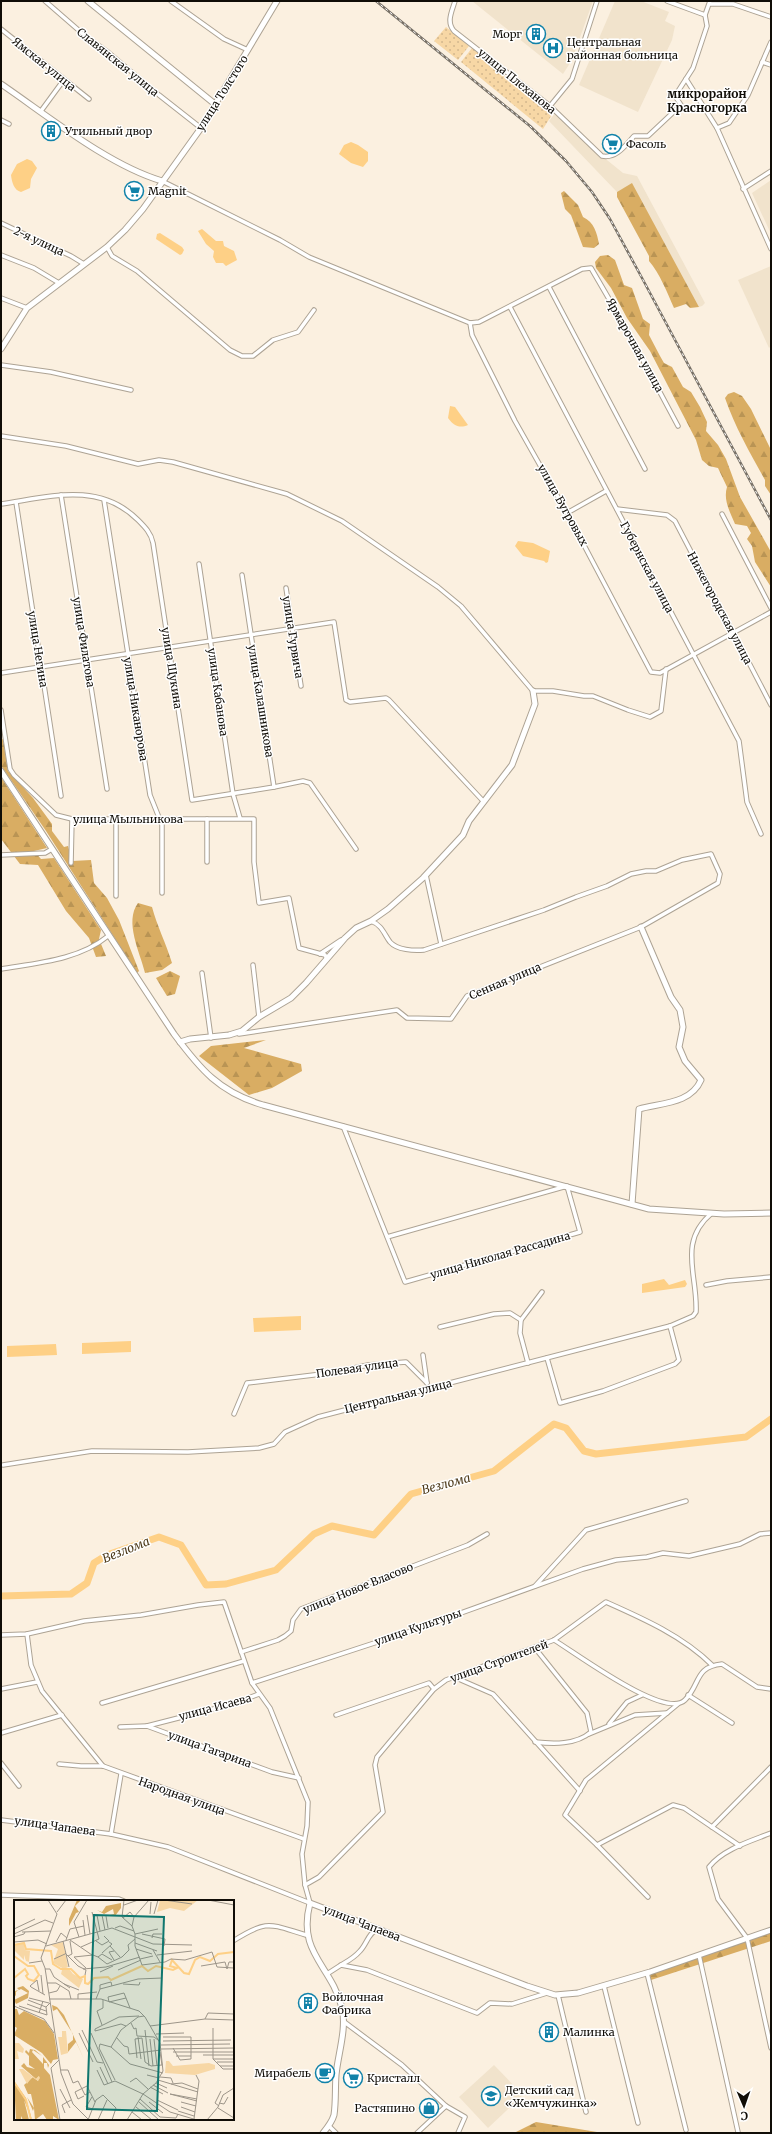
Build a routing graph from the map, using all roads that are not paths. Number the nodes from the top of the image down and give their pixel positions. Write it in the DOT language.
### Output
graph roads {
  1 [pos="45,1"];
  2 [pos="88,1"];
  3 [pos="171,1"];
  4 [pos="277,1"];
  5 [pos="455,1"];
  6 [pos="597,1"];
  7 [pos="668,1"];
  8 [pos="710,2"];
  9 [pos="705,15"];
  10 [pos="771,17"];
  11 [pos="1,29"];
  12 [pos="771,42"];
  13 [pos="248,50"];
  14 [pos="762,62"];
  15 [pos="771,65"];
  16 [pos="686,79"];
  17 [pos="63,80"];
  18 [pos="1,84"];
  19 [pos="89,99"];
  20 [pos="216,105"];
  21 [pos="550,106"];
  22 [pos="41,111"];
  23 [pos="1,120"];
  24 [pos="9,124"];
  25 [pos="201,128"];
  26 [pos="717,128"];
  27 [pos="771,171"];
  28 [pos="162,181"];
  29 [pos="743,188"];
  30 [pos="1,222"];
  31 [pos="107,247"];
  32 [pos="771,249"];
  33 [pos="1,255"];
  34 [pos="84,264"];
  35 [pos="59,283"];
  36 [pos="549,287"];
  37 [pos="1,298"];
  38 [pos="510,307"];
  39 [pos="27,308"];
  40 [pos="314,310"];
  41 [pos="470,323"];
  42 [pos="3,343"];
  43 [pos="1,349"];
  44 [pos="1,366"];
  45 [pos="131,390"];
  46 [pos="678,426"];
  47 [pos="1,436"];
  48 [pos="645,469"];
  49 [pos="606,491"];
  50 [pos="61,495"];
  51 [pos="104,500"];
  52 [pos="16,502"];
  53 [pos="1,504"];
  54 [pos="617,509"];
  55 [pos="567,513"];
  56 [pos="722,514"];
  57 [pos="199,564"];
  58 [pos="242,575"];
  59 [pos="286,588"];
  60 [pos="771,608"];
  61 [pos="771,612"];
  62 [pos="292,628"];
  63 [pos="733,633"];
  64 [pos="251,635"];
  65 [pos="211,641"];
  66 [pos="169,648"];
  67 [pos="128,654"];
  68 [pos="693,654"];
  69 [pos="87,660"];
  70 [pos="41,667"];
  71 [pos="666,669"];
  72 [pos="1,673"];
  73 [pos="301,686"];
  74 [pos="532,691"];
  75 [pos="771,705"];
  76 [pos="1,710"];
  77 [pos="1,771"];
  78 [pos="274,787"];
  79 [pos="107,789"];
  80 [pos="233,794"];
  81 [pos="61,796"];
  82 [pos="484,802"];
  83 [pos="116,818"];
  84 [pos="240,818"];
  85 [pos="72,819"];
  86 [pos="161,819"];
  87 [pos="207,819"];
  88 [pos="761,834"];
  89 [pos="356,848"];
  90 [pos="52,849"];
  91 [pos="1,855"];
  92 [pos="207,862"];
  93 [pos="71,863"];
  94 [pos="426,875"];
  95 [pos="162,893"];
  96 [pos="116,896"];
  97 [pos="372,921"];
  98 [pos="641,927"];
  99 [pos="108,936"];
  100 [pos="345,938"];
  101 [pos="442,944"];
  102 [pos="320,954"];
  103 [pos="327,959"];
  104 [pos="253,964"];
  105 [pos="1,969"];
  106 [pos="202,973"];
  107 [pos="259,1017"];
  108 [pos="236,1034"];
  109 [pos="212,1038"];
  110 [pos="180,1042"];
  111 [pos="343,1126"];
  112 [pos="632,1204"];
  113 [pos="712,1213"];
  114 [pos="771,1213"];
  115 [pos="387,1237"];
  116 [pos="771,1277"];
  117 [pos="706,1285"];
  118 [pos="542,1292"];
  119 [pos="521,1320"];
  120 [pos="670,1326"];
  121 [pos="440,1327"];
  122 [pos="423,1355"];
  123 [pos="547,1358"];
  124 [pos="528,1363"];
  125 [pos="427,1383"];
  126 [pos="430,1388"];
  127 [pos="234,1414"];
  128 [pos="3,1465"];
  129 [pos="686,1501"];
  130 [pos="771,1533"];
  131 [pos="487,1534"];
  132 [pos="534,1587"];
  133 [pos="27,1634"];
  134 [pos="1,1635"];
  135 [pos="554,1640"];
  136 [pos="535,1648"];
  137 [pos="241,1652"];
  138 [pos="244,1661"];
  139 [pos="712,1665"];
  140 [pos="454,1677"];
  141 [pos="37,1682"];
  142 [pos="252,1682"];
  143 [pos="1,1688"];
  144 [pos="434,1689"];
  145 [pos="771,1689"];
  146 [pos="259,1694"];
  147 [pos="642,1695"];
  148 [pos="688,1695"];
  149 [pos="681,1702"];
  150 [pos="102,1703"];
  151 [pos="668,1713"];
  152 [pos="62,1715"];
  153 [pos="336,1715"];
  154 [pos="732,1723"];
  155 [pos="608,1725"];
  156 [pos="147,1726"];
  157 [pos="120,1727"];
  158 [pos="1,1733"];
  159 [pos="588,1734"];
  160 [pos="535,1742"];
  161 [pos="1,1763"];
  162 [pos="59,1764"];
  163 [pos="103,1766"];
  164 [pos="771,1767"];
  165 [pos="121,1774"];
  166 [pos="299,1778"];
  167 [pos="19,1786"];
  168 [pos="580,1791"];
  169 [pos="1,1820"];
  170 [pos="712,1827"];
  171 [pos="771,1833"];
  172 [pos="112,1834"];
  173 [pos="304,1839"];
  174 [pos="597,1845"];
  175 [pos="740,1846"];
  176 [pos="305,1885"];
  177 [pos="1,1895"];
  178 [pos="648,1898"];
  179 [pos="119,1900"];
  180 [pos="310,1903"];
  181 [pos="379,1929"];
  182 [pos="771,1930"];
  183 [pos="306,1935"];
  184 [pos="747,1938"];
  185 [pos="234,1939"];
  186 [pos="699,1955"];
  187 [pos="341,1965"];
  188 [pos="647,1973"];
  189 [pos="327,1974"];
  190 [pos="604,1986"];
  191 [pos="547,1993"];
  192 [pos="558,1995"];
  193 [pos="343,2021"];
  194 [pos="771,2048"];
  195 [pos="446,2106"];
  196 [pos="586,2112"];
  197 [pos="638,2123"];
  198 [pos="329,2126"];
  199 [pos="686,2130"];
  200 [pos="738,2132"];
  201 [pos="323,2133"];
  202 [pos="336,2133"];
  203 [pos="417,2133"];
  204 [pos="458,2133"];
  1 -- 25 [label="street, Славянская улица"];
  2 -- 20 [label="street"];
  3 -- 13 [label="street"];
  4 -- 13 [label="street, улица Толстого"];
  5 -- 21 [label="street, улица Плеханова"];
  6 -- 21 [label="street"];
  7 -- 9 [label="street"];
  8 -- 9 [label="street"];
  8 -- 10 [label="street"];
  9 -- 16 [label="street"];
  11 -- 17 [label="street, Ямская улица"];
  12 -- 14 [label="street"];
  13 -- 20 [label="street, улица Толстого"];
  14 -- 15 [label="street"];
  14 -- 26 [label="street"];
  16 -- 21 [label="street, улица Плеханова"];
  16 -- 26 [label="street"];
  17 -- 19 [label="street, Ямская улица"];
  17 -- 22 [label="street"];
  18 -- 22 [label="street"];
  20 -- 25 [label="street, улица Толстого"];
  22 -- 28 [label="street"];
  23 -- 24 [label="street"];
  25 -- 28 [label="street, улица Толстого"];
  26 -- 29 [label="street"];
  27 -- 29 [label="street"];
  28 -- 31 [label="street, улица Толстого"];
  28 -- 41 [label="street"];
  29 -- 32 [label="street"];
  30 -- 34 [label="street, 2-я улица"];
  31 -- 34 [label="street, улица Толстого"];
  31 -- 40 [label="street"];
  33 -- 35 [label="street"];
  34 -- 35 [label="street, улица Толстого"];
  35 -- 39 [label="street, улица Толстого"];
  36 -- 38 [label="street"];
  36 -- 46 [label="street, Ярмарочная улица"];
  36 -- 48 [label="street"];
  37 -- 39 [label="street"];
  38 -- 41 [label="street"];
  38 -- 49 [label="street, Губернская улица"];
  39 -- 42 [label="street, улица Толстого"];
  41 -- 55 [label="street, улица Бугровых"];
  42 -- 43 [label="street, улица Толстого"];
  44 -- 45 [label="street"];
  47 -- 74 [label="street"];
  49 -- 54 [label="street, Губернская улица"];
  49 -- 55 [label="street"];
  50 -- 51 [label="street"];
  50 -- 52 [label="street"];
  50 -- 69 [label="street, улица Филатова"];
  51 -- 66 [label="street, улица Щукина"];
  51 -- 67 [label="street, улица Никанорова"];
  52 -- 53 [label="street"];
  52 -- 70 [label="street, улица Негина"];
  54 -- 63 [label="street, Нижегородская улица"];
  54 -- 68 [label="street, Губернская улица"];
  55 -- 71 [label="street, улица Бугровых"];
  56 -- 60 [label="street"];
  57 -- 65 [label="street, улица Кабанова"];
  58 -- 64 [label="street, улица Калашникова"];
  59 -- 62 [label="street, улица Гурвича"];
  61 -- 63 [label="street"];
  62 -- 64 [label="street"];
  62 -- 73 [label="street, улица Гурвича"];
  62 -- 82 [label="street"];
  63 -- 68 [label="street"];
  63 -- 75 [label="street, Нижегородская улица"];
  64 -- 65 [label="street"];
  64 -- 78 [label="street, улица Калашникова"];
  65 -- 66 [label="street"];
  65 -- 80 [label="street, улица Кабанова"];
  66 -- 67 [label="street"];
  66 -- 80 [label="street, улица Щукина"];
  67 -- 69 [label="street"];
  67 -- 86 [label="street, улица Никанорова"];
  68 -- 71 [label="street"];
  68 -- 88 [label="street, Губернская улица"];
  69 -- 70 [label="street"];
  69 -- 79 [label="street, улица Филатова"];
  70 -- 72 [label="street"];
  70 -- 81 [label="street, улица Негина"];
  71 -- 74 [label="street"];
  74 -- 82 [label="street"];
  76 -- 85 [label="street, улица Мыльникова"];
  77 -- 90 [label="street"];
  78 -- 80 [label="street"];
  78 -- 89 [label="street"];
  80 -- 84 [label="street, улица Кабанова"];
  82 -- 94 [label="street"];
  83 -- 85 [label="street, улица Мыльникова"];
  83 -- 86 [label="street, улица Мыльникова"];
  83 -- 96 [label="street"];
  84 -- 87 [label="street, улица Мыльникова"];
  84 -- 102 [label="street, улица Мыльникова"];
  85 -- 93 [label="street"];
  86 -- 87 [label="street, улица Мыльникова"];
  86 -- 95 [label="street, улица Никанорова"];
  87 -- 92 [label="street"];
  90 -- 91 [label="street"];
  90 -- 99 [label="street"];
  94 -- 97 [label="street"];
  94 -- 101 [label="street"];
  97 -- 100 [label="street"];
  97 -- 101 [label="street"];
  98 -- 101 [label="street, Сенная улица"];
  98 -- 108 [label="street, Сенная улица"];
  98 -- 112 [label="street"];
  99 -- 105 [label="street"];
  99 -- 110 [label="street"];
  100 -- 102 [label="street"];
  100 -- 103 [label="street"];
  102 -- 103 [label="street"];
  103 -- 107 [label="street"];
  104 -- 107 [label="street"];
  106 -- 109 [label="street"];
  107 -- 108 [label="street"];
  108 -- 109 [label="street"];
  109 -- 110 [label="street"];
  110 -- 111 [label="street"];
  111 -- 112 [label="street"];
  111 -- 115 [label="street, улица Николая Рассадина"];
  112 -- 113 [label="street"];
  113 -- 114 [label="street"];
  113 -- 120 [label="street, Центральная улица"];
  115 -- 115 [label="street, улица Николая Рассадина"];
  116 -- 117 [label="street"];
  118 -- 119 [label="street"];
  119 -- 121 [label="street"];
  119 -- 124 [label="street"];
  120 -- 123 [label="street, Центральная улица"];
  120 -- 123 [label="street"];
  122 -- 125 [label="street"];
  123 -- 124 [label="street, Центральная улица"];
  124 -- 126 [label="street, Центральная улица"];
  125 -- 126 [label="street"];
  125 -- 127 [label="street, Полевая улица"];
  126 -- 128 [label="street, Центральная улица"];
  129 -- 132 [label="street"];
  130 -- 132 [label="street, улица Культуры"];
  131 -- 137 [label="street, улица Новое Власово"];
  132 -- 142 [label="street, улица Культуры"];
  133 -- 134 [label="street"];
  133 -- 137 [label="street"];
  133 -- 141 [label="street"];
  135 -- 136 [label="street, улица Строителей"];
  135 -- 139 [label="street, улица Строителей"];
  135 -- 147 [label="street"];
  136 -- 140 [label="street, улица Строителей"];
  136 -- 159 [label="street"];
  137 -- 138 [label="street"];
  138 -- 142 [label="street"];
  138 -- 150 [label="street"];
  139 -- 145 [label="street"];
  139 -- 148 [label="street"];
  140 -- 144 [label="street, улица Строителей"];
  140 -- 160 [label="street"];
  141 -- 143 [label="street"];
  141 -- 152 [label="street"];
  142 -- 146 [label="street"];
  144 -- 153 [label="street"];
  144 -- 176 [label="street, улица Строителей"];
  146 -- 156 [label="street, улица Исаева"];
  146 -- 166 [label="street"];
  147 -- 149 [label="street"];
  147 -- 155 [label="street"];
  148 -- 149 [label="street"];
  148 -- 154 [label="street"];
  149 -- 151 [label="street"];
  151 -- 155 [label="street"];
  151 -- 168 [label="street"];
  152 -- 158 [label="street"];
  152 -- 163 [label="street"];
  155 -- 159 [label="street"];
  156 -- 157 [label="street, улица Гагарина"];
  156 -- 166 [label="street, улица Гагарина"];
  159 -- 160 [label="street"];
  160 -- 168 [label="street"];
  161 -- 167 [label="street"];
  162 -- 163 [label="street, Народная улица"];
  163 -- 165 [label="street, Народная улица"];
  164 -- 170 [label="street"];
  165 -- 172 [label="street"];
  165 -- 173 [label="street, Народная улица"];
  166 -- 173 [label="street"];
  168 -- 174 [label="street"];
  169 -- 172 [label="street, улица Чапаева"];
  170 -- 174 [label="street"];
  170 -- 175 [label="street"];
  171 -- 175 [label="street"];
  172 -- 180 [label="street, улица Чапаева"];
  173 -- 176 [label="street"];
  174 -- 178 [label="street"];
  175 -- 184 [label="street"];
  176 -- 180 [label="street"];
  177 -- 179 [label="street"];
  180 -- 181 [label="street, улица Чапаева"];
  180 -- 183 [label="street"];
  181 -- 187 [label="street"];
  181 -- 191 [label="street, улица Чапаева"];
  182 -- 184 [label="street, улица Чапаева"];
  183 -- 185 [label="street"];
  183 -- 189 [label="street"];
  184 -- 186 [label="street, улица Чапаева"];
  184 -- 194 [label="street"];
  186 -- 188 [label="street, улица Чапаева"];
  186 -- 200 [label="street"];
  187 -- 189 [label="street"];
  187 -- 191 [label="street"];
  188 -- 190 [label="street, улица Чапаева"];
  188 -- 199 [label="street"];
  189 -- 193 [label="street"];
  190 -- 192 [label="street, улица Чапаева"];
  190 -- 197 [label="street"];
  191 -- 192 [label="street, улица Чапаева"];
  192 -- 196 [label="street"];
  193 -- 195 [label="street"];
  193 -- 198 [label="street"];
  195 -- 203 [label="street"];
  195 -- 204 [label="street"];
  198 -- 201 [label="street"];
  198 -- 202 [label="street"];
}
